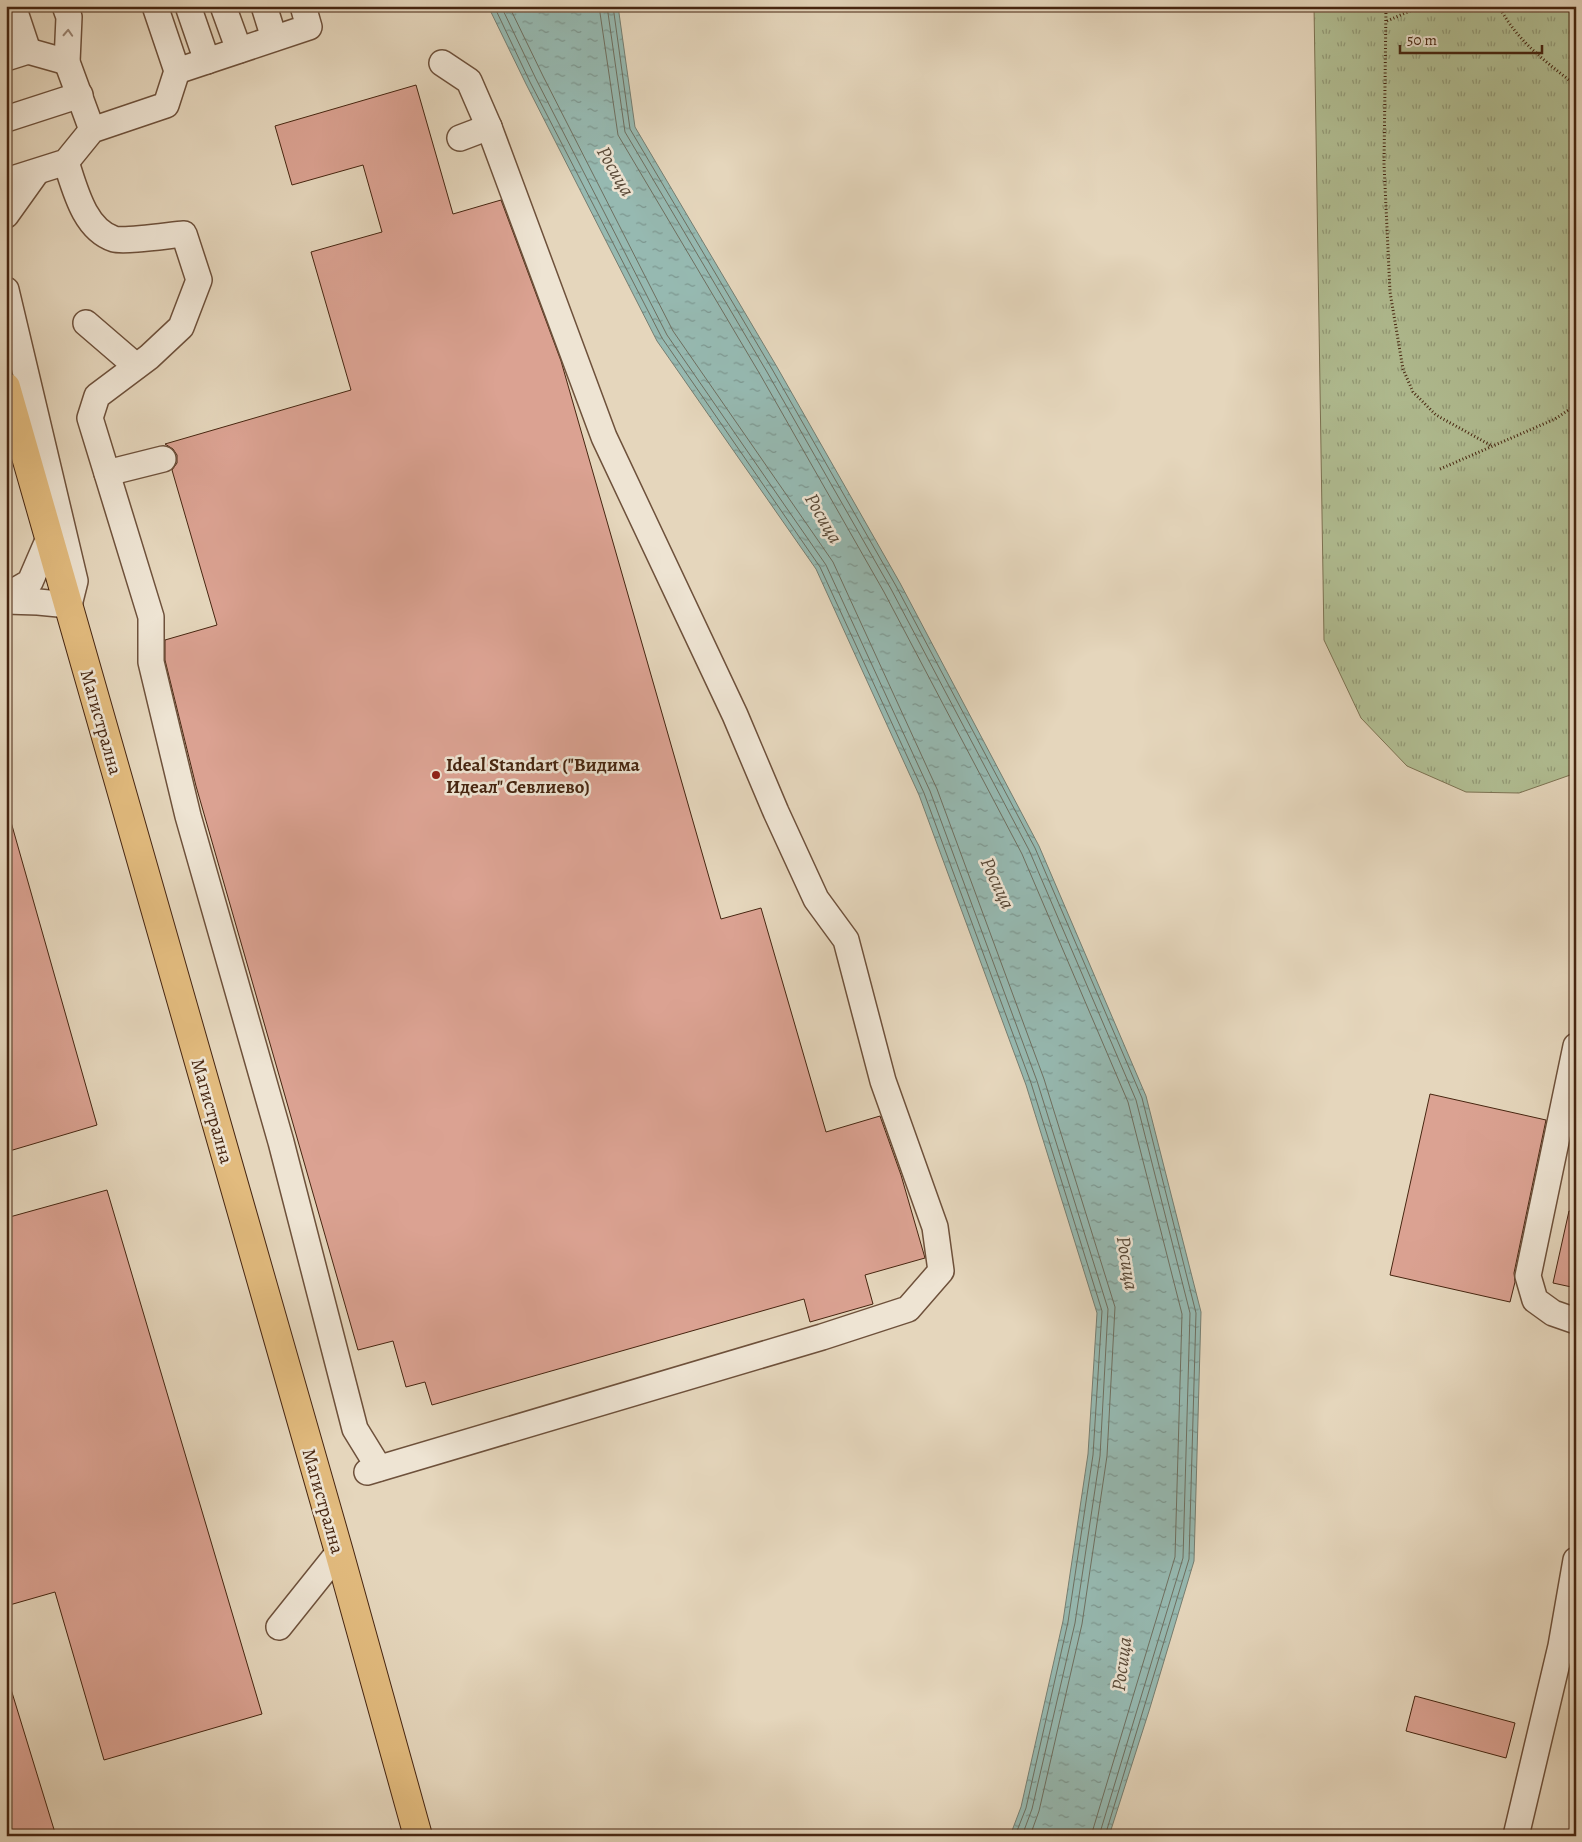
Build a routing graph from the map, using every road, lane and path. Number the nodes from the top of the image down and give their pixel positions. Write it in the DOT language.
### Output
graph roads {
  1 [pos="13,6"];
  2 [pos="65,6"];
  3 [pos="155,6"];
  4 [pos="188,6"];
  5 [pos="223,6"];
  6 [pos="264,6"];
  7 [pos="303,6"];
  8 [pos="1386,6"];
  9 [pos="1421,6"];
  10 [pos="1498,6"];
  11 [pos="1387,21"];
  12 [pos="274,38"];
  13 [pos="239,50"];
  14 [pos="17,54"];
  15 [pos="207,61"];
  16 [pos="67,62"];
  17 [pos="442,63"];
  18 [pos="177,71"];
  19 [pos="1576,83"];
  20 [pos="80,95"];
  21 [pos="6,119"];
  22 [pos="489,127"];
  23 [pos="92,130"];
  24 [pos="460,138"];
  25 [pos="66,162"];
  26 [pos="36,173"];
  27 [pos="6,181"];
  28 [pos="6,215"];
  29 [pos="6,290"];
  30 [pos="86,323"];
  31 [pos="136,366"];
  32 [pos="6,387"];
  33 [pos="1576,405"];
  34 [pos="1492,446"];
  35 [pos="163,459"];
  36 [pos="1440,469"];
  37 [pos="107,473"];
  38 [pos="49,538"];
  39 [pos="6,596"];
  40 [pos="6,601"];
  41 [pos="68,605"];
  42 [pos="1576,1046"];
  43 [pos="1576,1321"];
  44 [pos="339,1552"];
  45 [pos="1576,1560"];
  46 [pos="278,1627"];
  47 [pos="418,1836"];
  48 [pos="1516,1836"];
  1 -- 14 [label="street"];
  16 -- 2 [label="street, one-way"];
  3 -- 18 [label="street"];
  4 -- 15 [label="street"];
  5 -- 13 [label="street"];
  6 -- 12 [label="street"];
  7 -- 12 [label="street"];
  8 -- 11 [label="path"];
  9 -- 11 [label="path"];
  10 -- 19 [label="path"];
  11 -- 34 [label="path"];
  12 -- 13 [label="street"];
  13 -- 15 [label="street"];
  14 -- 16 [label="street"];
  15 -- 18 [label="street"];
  16 -- 20 [label="street"];
  17 -- 22 [label="street"];
  18 -- 23 [label="street"];
  20 -- 21 [label="street"];
  20 -- 23 [label="street"];
  22 -- 24 [label="street"];
  22 -- 37 [label="street"];
  23 -- 25 [label="street"];
  25 -- 26 [label="street"];
  25 -- 31 [label="street"];
  26 -- 27 [label="street"];
  26 -- 28 [label="street"];
  29 -- 41 [label="street"];
  30 -- 31 [label="street"];
  31 -- 37 [label="street"];
  32 -- 38 [label="main road, Магистрална"];
  33 -- 34 [label="path"];
  34 -- 36 [label="path"];
  35 -- 37 [label="street"];
  38 -- 39 [label="street"];
  38 -- 41 [label="main road, Магистрална"];
  40 -- 41 [label="street"];
  41 -- 44 [label="main road, Магистрална"];
  42 -- 43 [label="street"];
  44 -- 46 [label="street"];
  44 -- 47 [label="main road, Магистрална"];
  45 -- 48 [label="street"];
}
